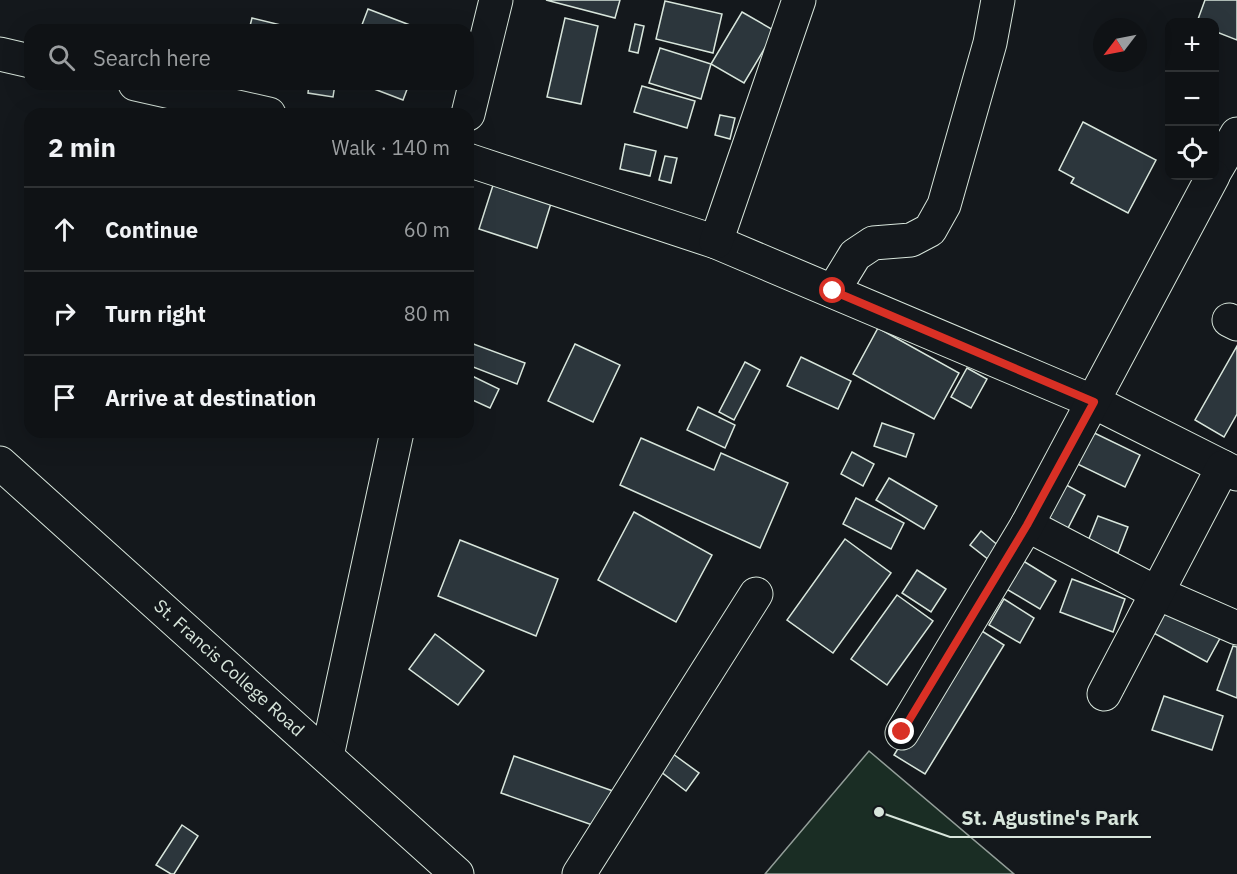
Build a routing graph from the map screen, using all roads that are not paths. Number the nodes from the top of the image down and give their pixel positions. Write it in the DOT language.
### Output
graph roads {
  1 [pos="496,0"];
  2 [pos="799,0"];
  3 [pos="999,0"];
  4 [pos="0,54"];
  5 [pos="24,59"];
  6 [pos="162,90"];
  7 [pos="474,90"];
  8 [pos="474,90"];
  9 [pos="242,108"];
  10 [pos="469,108"];
  11 [pos="1237,134"];
  12 [pos="474,162"];
  13 [pos="1219,165"];
  14 [pos="1211,180"];
  15 [pos="716,242"];
  16 [pos="833,291"];
  17 [pos="1094,402"];
  18 [pos="396,438"];
  19 [pos="0,463"];
  20 [pos="1230,470"];
  21 [pos="1027,525"];
  22 [pos="1157,593"];
  23 [pos="756,594"];
  24 [pos="1237,628"];
  25 [pos="1104,694"];
  26 [pos="902,732"];
  27 [pos="327,756"];
  28 [pos="457,874"];
  29 [pos="579,874"];
  1 -- 8 [label="street"];
  2 -- 15 [label="street"];
  3 -- 16 [label="street"];
  4 -- 5 [label="street"];
  6 -- 9 [label="street"];
  7 -- 10 [label="street"];
  11 -- 13 [label="street"];
  12 -- 15 [label="street"];
  14 -- 17 [label="street"];
  15 -- 16 [label="street"];
  16 -- 17 [label="street"];
  17 -- 20 [label="street"];
  17 -- 21 [label="street"];
  18 -- 27 [label="street"];
  19 -- 27 [label="street, St. Francis College Road"];
  20 -- 22 [label="street"];
  21 -- 22 [label="street"];
  21 -- 26 [label="street"];
  22 -- 24 [label="street"];
  22 -- 25 [label="street"];
  23 -- 29 [label="street"];
  27 -- 28 [label="street, St. Francis College Road"];
}
